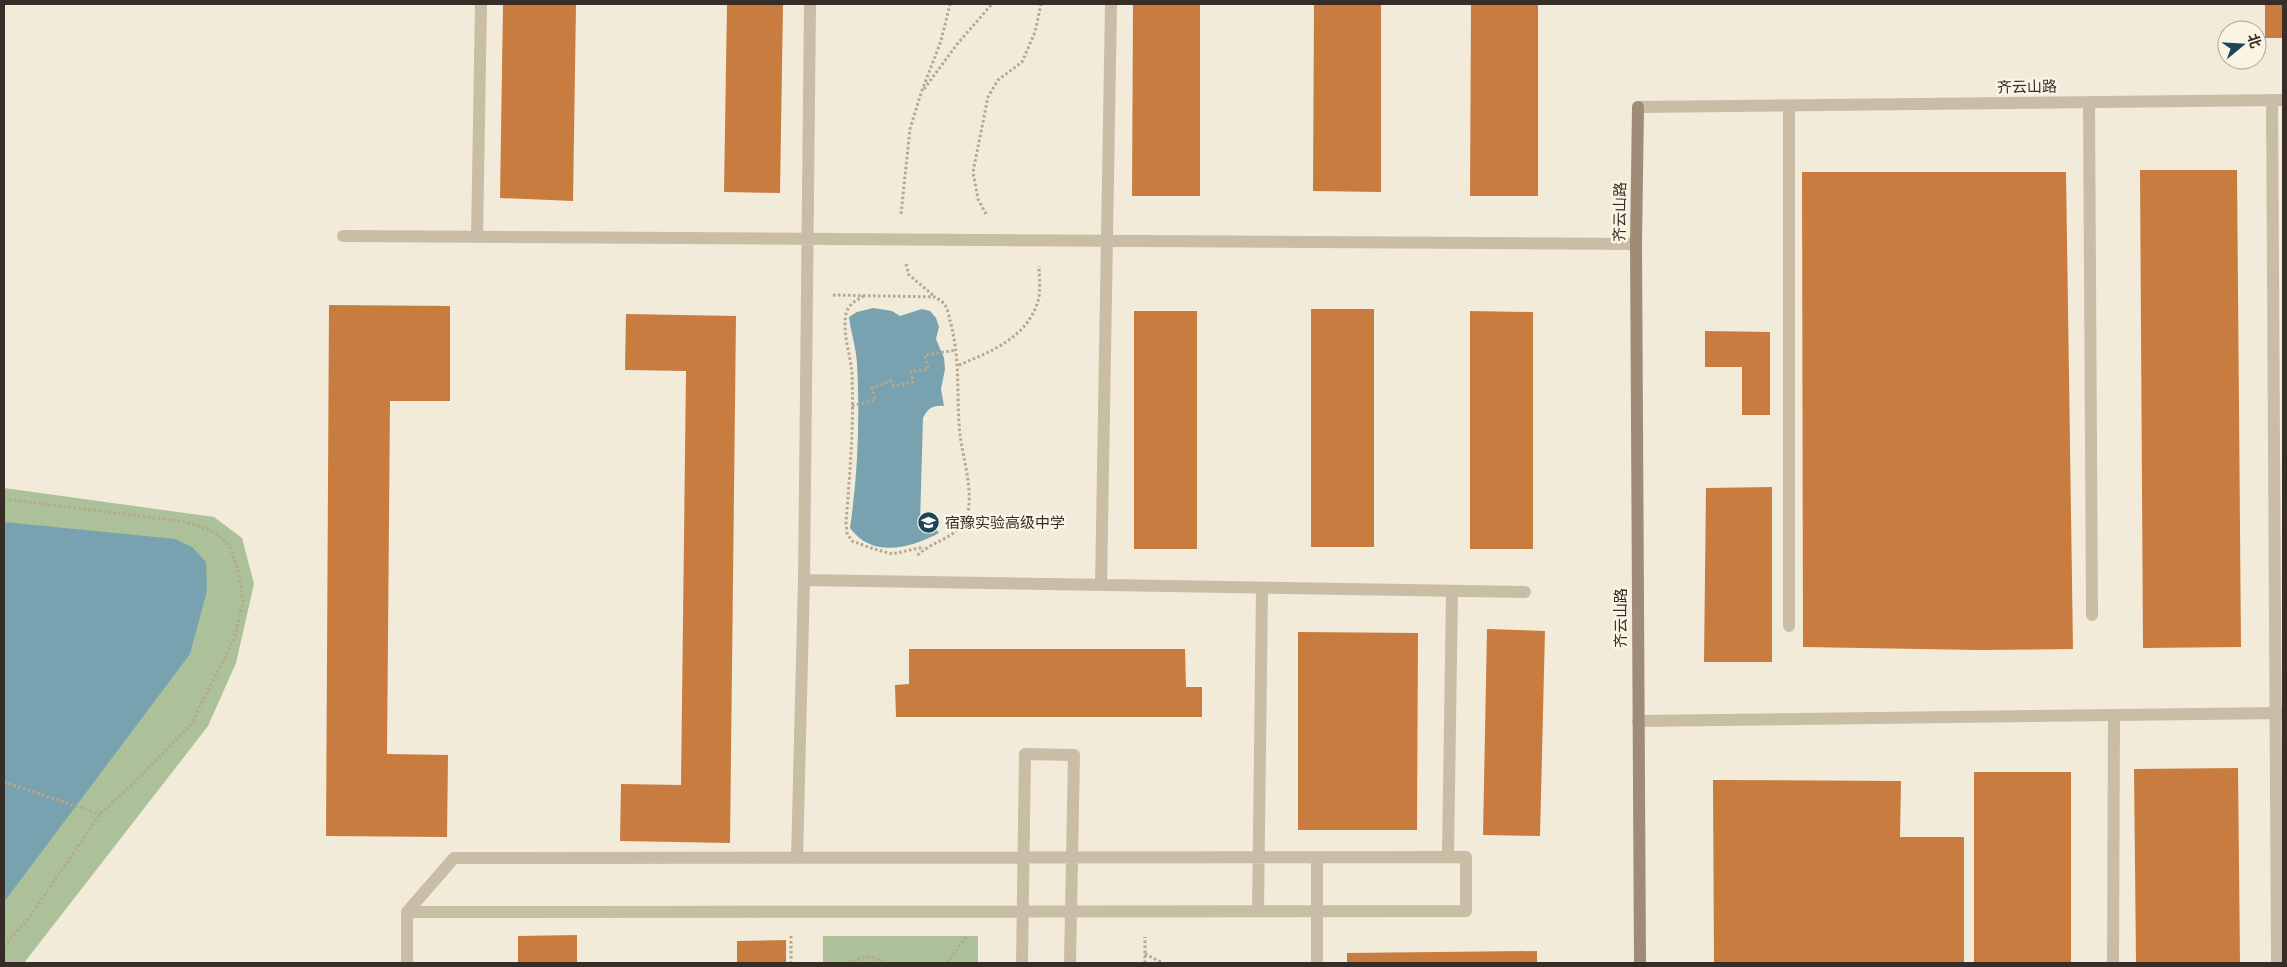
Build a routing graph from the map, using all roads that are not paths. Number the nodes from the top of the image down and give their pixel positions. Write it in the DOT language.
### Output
graph roads {
  1 [pos="481,4"];
  2 [pos="810,4"];
  3 [pos="1111,4"];
  4 [pos="2277,101"];
  5 [pos="2089,103"];
  6 [pos="1789,106"];
  7 [pos="343,236"];
  8 [pos="477,237"];
  9 [pos="808,239"];
  10 [pos="1107,241"];
  11 [pos="1636,244"];
  12 [pos="804,580"];
  13 [pos="1101,585"];
  14 [pos="1262,588"];
  15 [pos="1452,591"];
  16 [pos="1525,592"];
  17 [pos="2092,615"];
  18 [pos="1789,626"];
  19 [pos="2279,713"];
  20 [pos="2114,715"];
  21 [pos="1638,720"];
  22 [pos="1448,857"];
  23 [pos="797,858"];
  24 [pos="1024,858"];
  25 [pos="1072,858"];
  26 [pos="1259,858"];
  27 [pos="1317,858"];
  28 [pos="1023,911"];
  29 [pos="1258,911"];
  30 [pos="1317,911"];
  31 [pos="407,912"];
  32 [pos="1071,912"];
  33 [pos="407,963"];
  34 [pos="1022,963"];
  35 [pos="1070,963"];
  36 [pos="1317,963"];
  37 [pos="1640,963"];
  38 [pos="2113,963"];
  39 [pos="2277,963"];
  1 -- 8 [label="street"];
  2 -- 9 [label="street"];
  3 -- 10 [label="street"];
  4 -- 5 [label="street, 齐云山路"];
  4 -- 19 [label="street"];
  5 -- 6 [label="street, 齐云山路"];
  5 -- 17 [label="street"];
  6 -- 11 [label="street, 齐云山路"];
  6 -- 18 [label="street"];
  7 -- 8 [label="street"];
  8 -- 9 [label="street"];
  9 -- 10 [label="street"];
  9 -- 12 [label="street"];
  10 -- 11 [label="street"];
  10 -- 13 [label="street"];
  11 -- 21 [label="street, 齐云山路"];
  12 -- 13 [label="street"];
  12 -- 23 [label="street"];
  13 -- 14 [label="street"];
  14 -- 15 [label="street"];
  14 -- 26 [label="street"];
  15 -- 16 [label="street"];
  15 -- 22 [label="street"];
  19 -- 20 [label="street"];
  19 -- 39 [label="street"];
  20 -- 21 [label="street"];
  20 -- 38 [label="street"];
  21 -- 37 [label="street, 齐云山路"];
  22 -- 27 [label="street"];
  22 -- 30 [label="street"];
  23 -- 24 [label="street"];
  23 -- 31 [label="street"];
  24 -- 25 [label="street"];
  24 -- 25 [label="street"];
  24 -- 28 [label="street"];
  25 -- 26 [label="street"];
  25 -- 32 [label="street"];
  26 -- 27 [label="street"];
  26 -- 29 [label="street"];
  27 -- 30 [label="street"];
  28 -- 31 [label="street"];
  28 -- 32 [label="street"];
  28 -- 34 [label="street"];
  29 -- 30 [label="street"];
  29 -- 32 [label="street"];
  30 -- 36 [label="street"];
  31 -- 33 [label="street"];
  32 -- 35 [label="street"];
}
